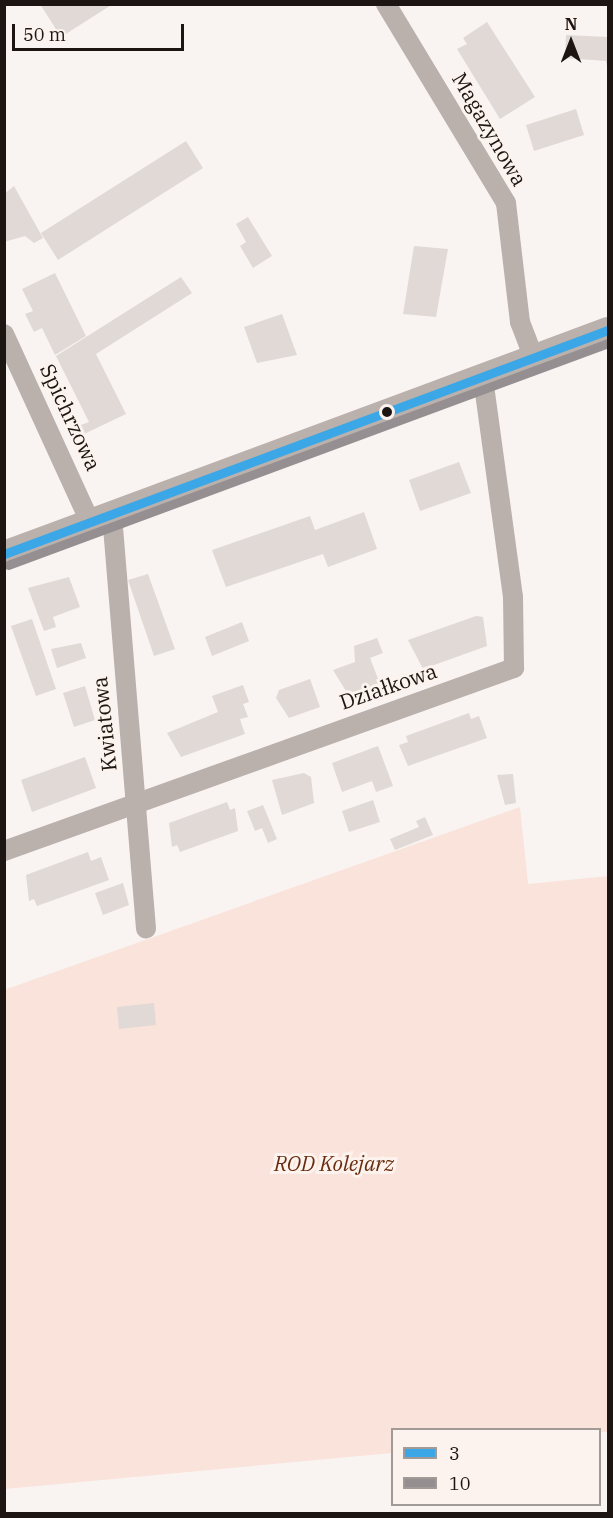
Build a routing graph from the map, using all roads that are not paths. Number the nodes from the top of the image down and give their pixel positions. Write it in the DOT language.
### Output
graph roads {
  1 [pos="386,4"];
  2 [pos="609,330"];
  3 [pos="4,334"];
  4 [pos="534,359"];
  5 [pos="483,378"];
  6 [pos="101,518"];
  7 [pos="4,554"];
  8 [pos="136,804"];
  9 [pos="4,851"];
  10 [pos="146,929"];
  1 -- 4 [label="street, Magazynowa"];
  2 -- 4 [label="street"];
  3 -- 6 [label="street, Spichrzowa"];
  4 -- 5 [label="street"];
  5 -- 6 [label="street"];
  5 -- 8 [label="street, Działkowa"];
  6 -- 7 [label="street"];
  6 -- 8 [label="street, Kwiatowa"];
  8 -- 9 [label="street, Działkowa"];
  8 -- 10 [label="street, Kwiatowa"];
}
